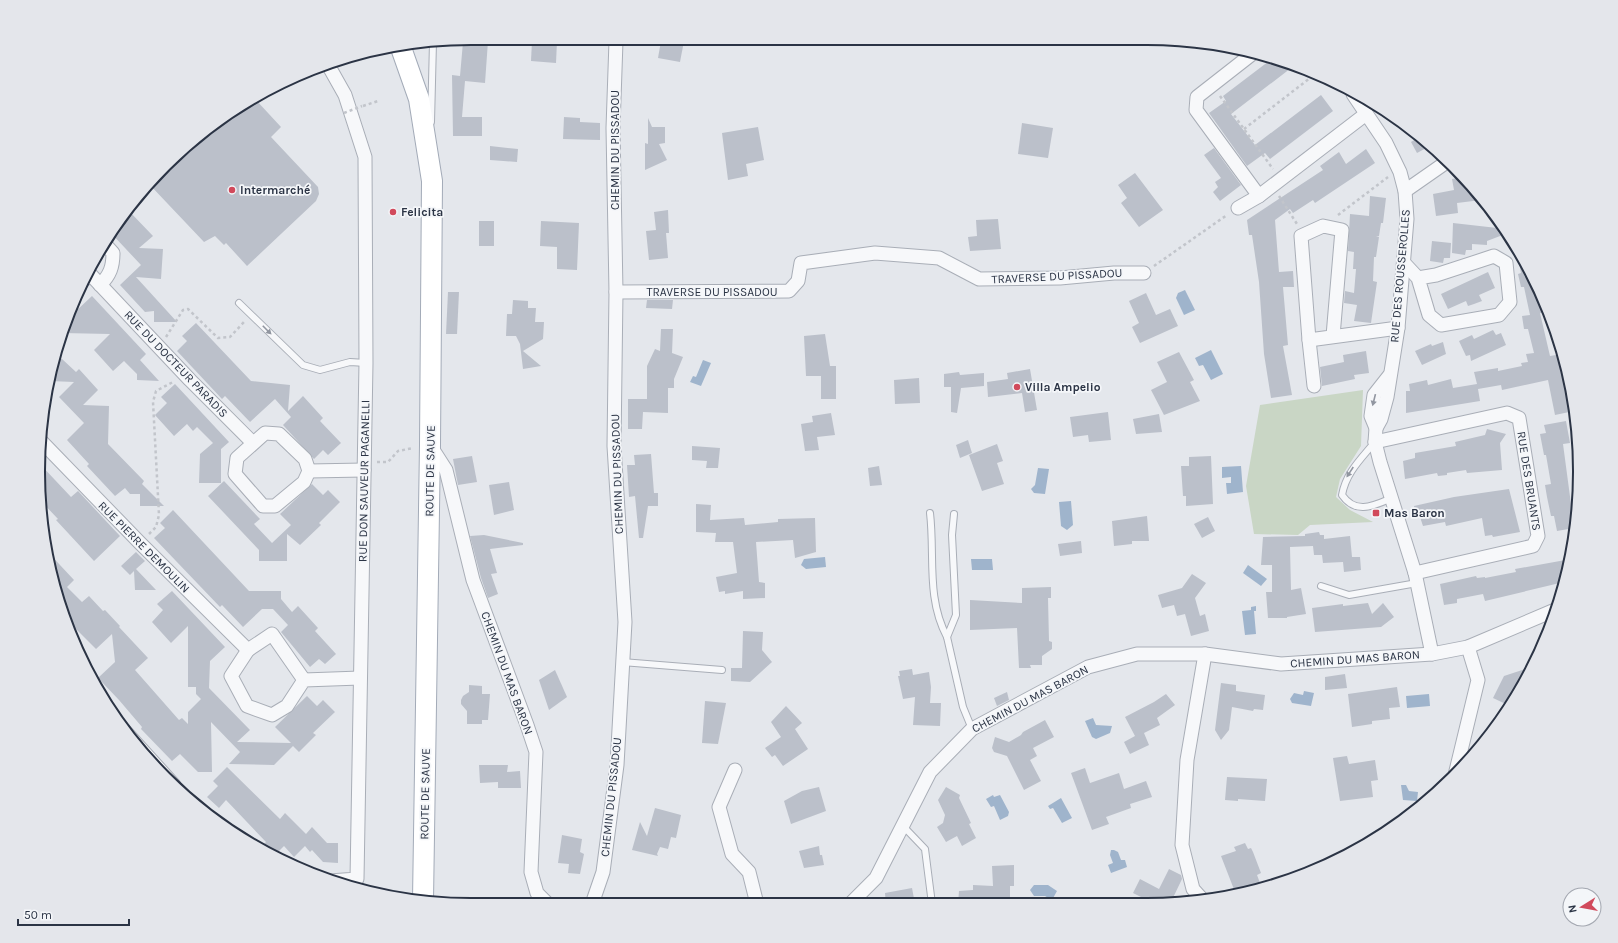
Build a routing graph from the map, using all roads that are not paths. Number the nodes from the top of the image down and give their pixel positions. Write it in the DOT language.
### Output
graph roads {
  1 [pos="616,45"];
  2 [pos="433,47"];
  3 [pos="402,51"];
  4 [pos="1247,58"];
  5 [pos="330,69"];
  6 [pos="1357,101"];
  7 [pos="1366,114"];
  8 [pos="432,122"];
  9 [pos="1443,165"];
  10 [pos="1405,191"];
  11 [pos="1259,196"];
  12 [pos="1238,208"];
  13 [pos="109,248"];
  14 [pos="1404,262"];
  15 [pos="1144,273"];
  16 [pos="92,277"];
  17 [pos="1418,278"];
  18 [pos="100,285"];
  19 [pos="616,292"];
  20 [pos="239,302"];
  21 [pos="1398,328"];
  22 [pos="1333,336"];
  23 [pos="1309,340"];
  24 [pos="366,363"];
  25 [pos="1314,386"];
  26 [pos="1375,442"];
  27 [pos="253,443"];
  28 [pos="430,445"];
  29 [pos="46,446"];
  30 [pos="364,466"];
  31 [pos="309,471"];
  32 [pos="1392,498"];
  33 [pos="930,513"];
  34 [pos="954,514"];
  35 [pos="1416,578"];
  36 [pos="1321,586"];
  37 [pos="1549,613"];
  38 [pos="947,637"];
  39 [pos="1468,647"];
  40 [pos="248,650"];
  41 [pos="1205,654"];
  42 [pos="1432,654"];
  43 [pos="622,662"];
  44 [pos="722,670"];
  45 [pos="360,678"];
  46 [pos="304,680"];
  47 [pos="972,729"];
  48 [pos="1459,761"];
  49 [pos="735,770"];
  50 [pos="903,826"];
  51 [pos="349,880"];
  52 [pos="1198,894"];
  53 [pos="423,895"];
  54 [pos="543,898"];
  55 [pos="594,898"];
  56 [pos="756,898"];
  57 [pos="856,898"];
  58 [pos="931,898"];
  1 -- 19 [label="street, CHEMIN DU PISSADOU"];
  2 -- 8 [label="lane"];
  3 -- 28 [label="main road, ROUTE DE SAUVE"];
  4 -- 11 [label="street"];
  5 -- 24 [label="street, RUE DON SAUVEUR PAGANELLI"];
  6 -- 7 [label="street, RUE DES ROUSSEROLLES"];
  7 -- 10 [label="street, RUE DES ROUSSEROLLES"];
  7 -- 11 [label="street"];
  9 -- 10 [label="street"];
  10 -- 14 [label="street, RUE DES ROUSSEROLLES"];
  11 -- 12 [label="street"];
  13 -- 18 [label="street"];
  14 -- 17 [label="street"];
  14 -- 21 [label="street, RUE DES ROUSSEROLLES"];
  15 -- 19 [label="street, TRAVERSE DU PISSADOU"];
  16 -- 18 [label="street, RUE DU DOCTEUR PARADIS"];
  17 -- 17 [label="street"];
  18 -- 27 [label="street, RUE DU DOCTEUR PARADIS"];
  19 -- 43 [label="street, CHEMIN DU PISSADOU"];
  20 -- 24 [label="lane, one-way"];
  21 -- 22 [label="street"];
  21 -- 26 [label="street, RUE DES ROUSSEROLLES"];
  22 -- 23 [label="street"];
  22 -- 23 [label="street"];
  23 -- 25 [label="street"];
  24 -- 30 [label="street, RUE DON SAUVEUR PAGANELLI"];
  26 -- 32 [label="street, RUE DES ROUSSEROLLES"];
  26 -- 32 [label="lane, one-way"];
  26 -- 35 [label="street, RUE DES BRUANTS"];
  27 -- 31 [label="street"];
  27 -- 31 [label="street"];
  28 -- 53 [label="main road, ROUTE DE SAUVE"];
  28 -- 54 [label="street, CHEMIN DU MAS BARON"];
  29 -- 40 [label="street, RUE PIERRE DEMOULIN"];
  30 -- 31 [label="street"];
  30 -- 45 [label="street, RUE DON SAUVEUR PAGANELLI"];
  32 -- 35 [label="street, RUE DES ROUSSEROLLES"];
  33 -- 38 [label="lane"];
  34 -- 38 [label="lane"];
  35 -- 36 [label="lane"];
  35 -- 42 [label="street, RUE DES ROUSSEROLLES"];
  37 -- 39 [label="street, CHEMIN DU MAS BARON"];
  38 -- 47 [label="lane"];
  39 -- 42 [label="street, CHEMIN DU MAS BARON"];
  39 -- 48 [label="street"];
  40 -- 46 [label="street"];
  40 -- 46 [label="street"];
  41 -- 42 [label="street, CHEMIN DU MAS BARON"];
  41 -- 47 [label="street, CHEMIN DU MAS BARON"];
  41 -- 52 [label="street"];
  43 -- 44 [label="lane"];
  43 -- 55 [label="street, CHEMIN DU PISSADOU"];
  45 -- 46 [label="street"];
  45 -- 51 [label="street, RUE DON SAUVEUR PAGANELLI"];
  47 -- 50 [label="street, CHEMIN DU MAS BARON"];
  49 -- 56 [label="street"];
  50 -- 57 [label="street, CHEMIN DU MAS BARON"];
  50 -- 58 [label="lane"];
}
